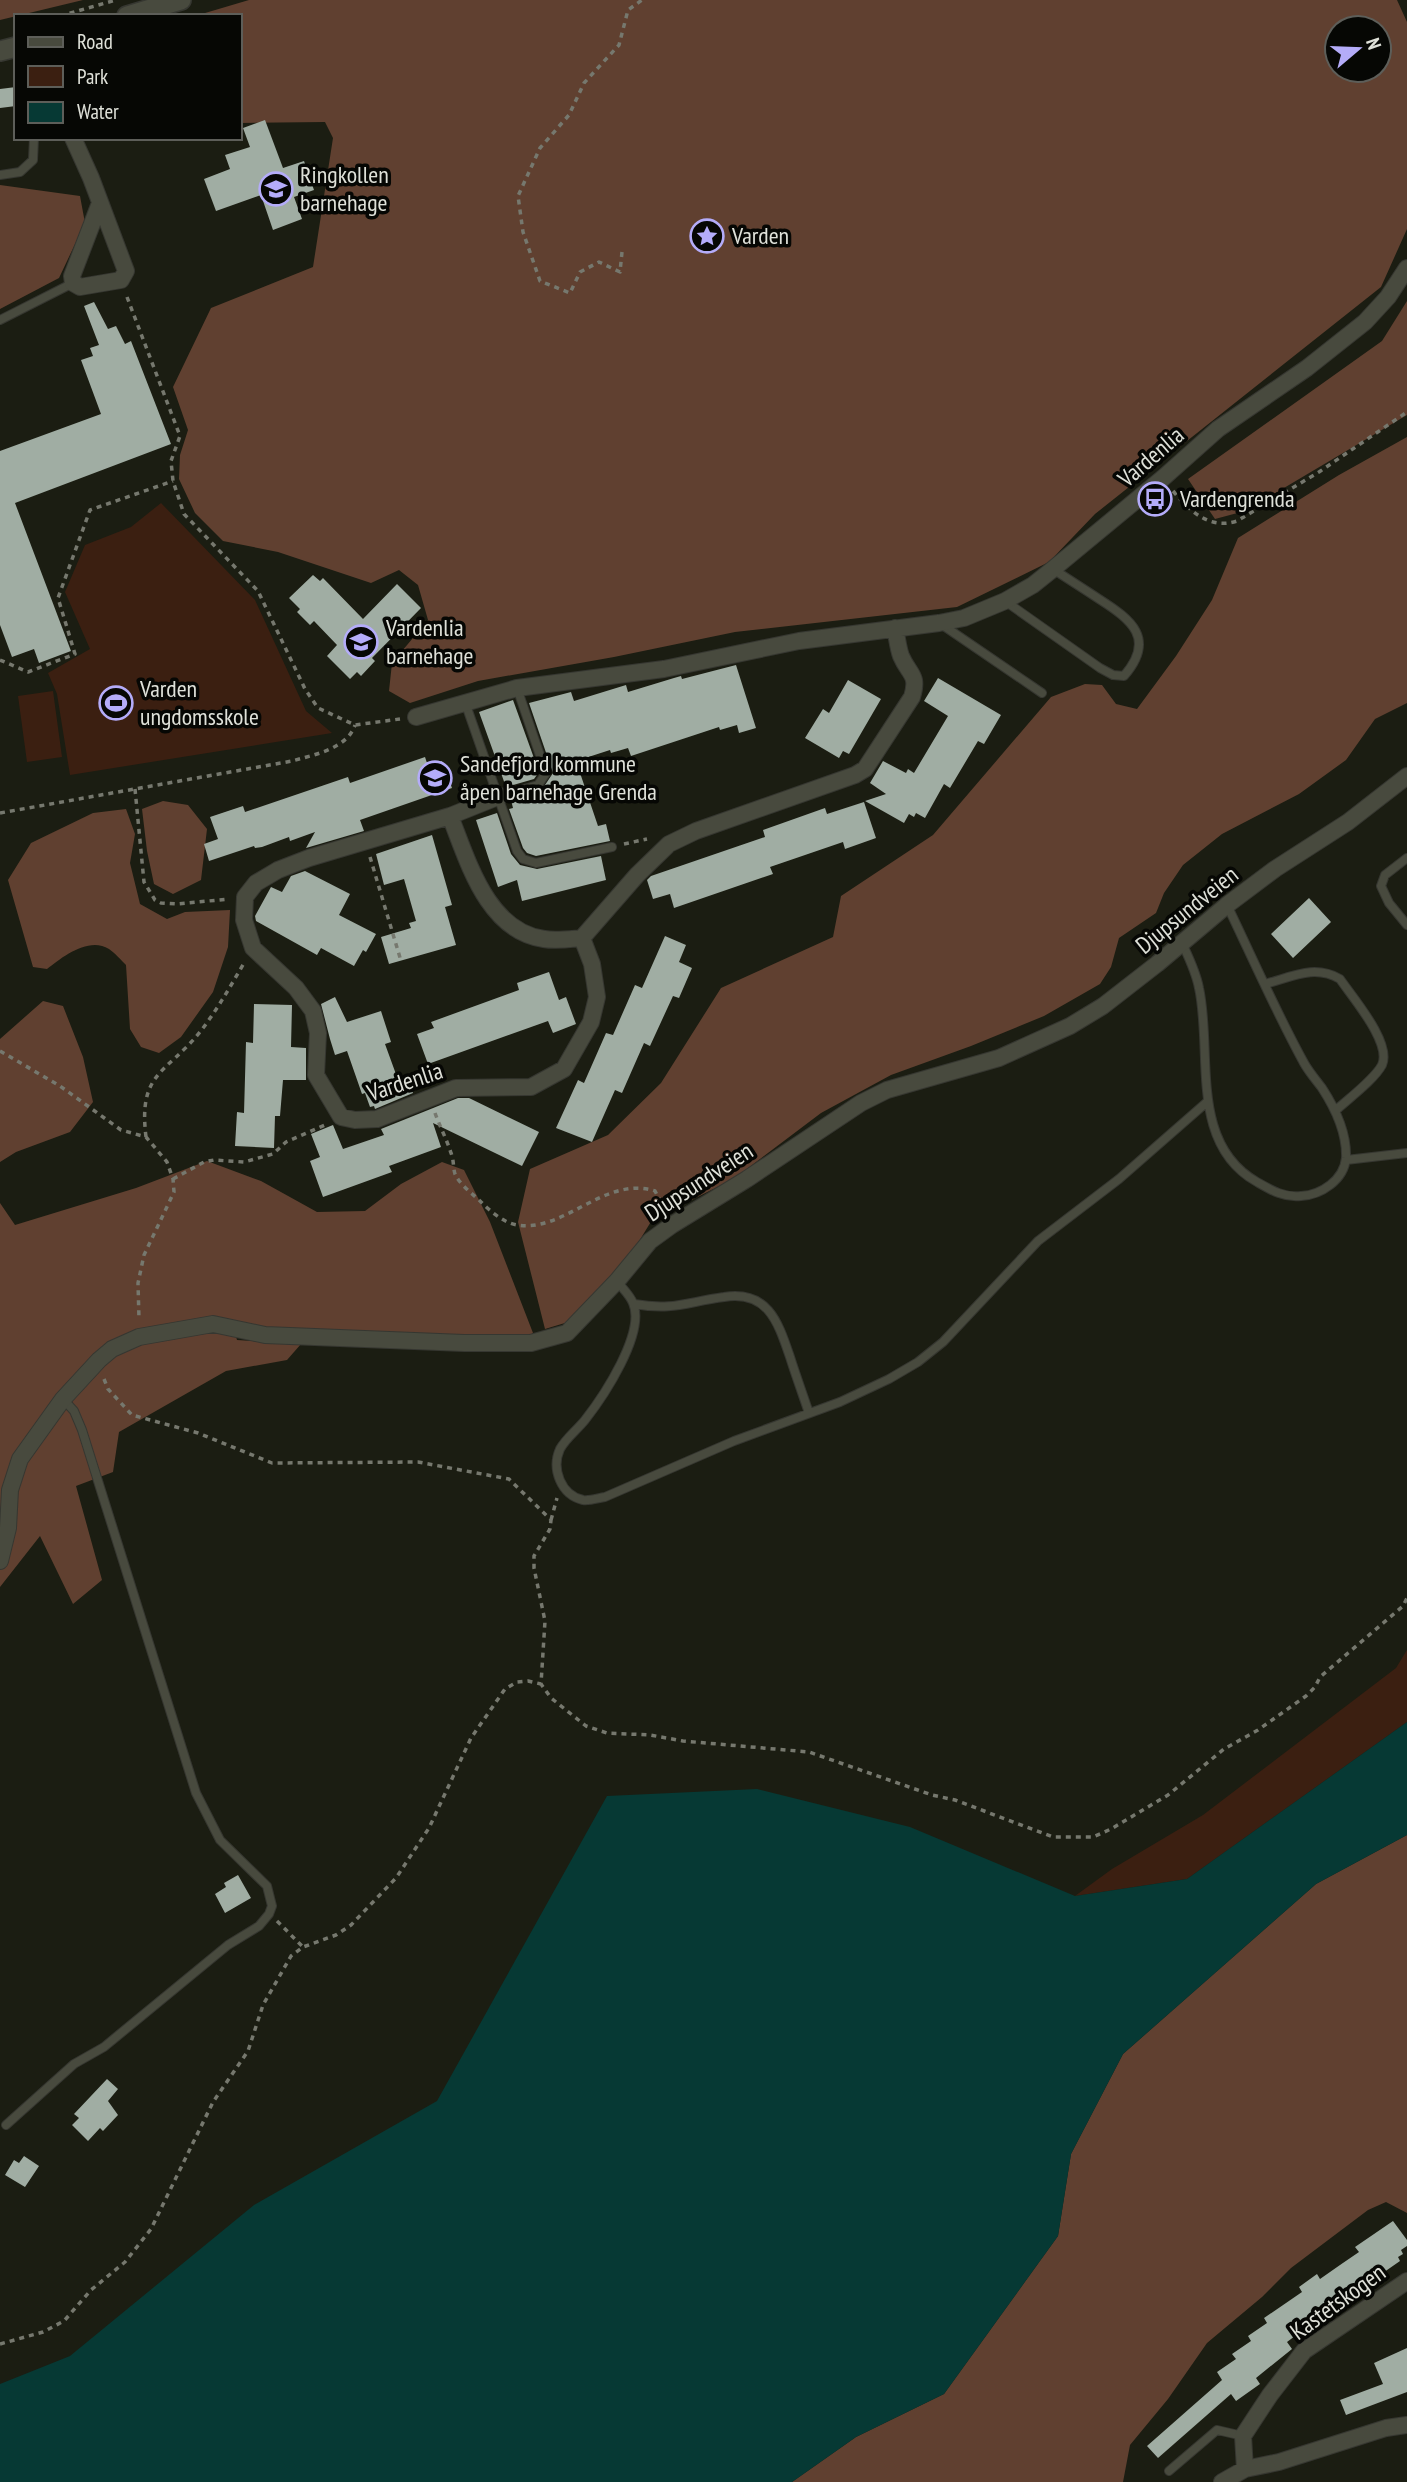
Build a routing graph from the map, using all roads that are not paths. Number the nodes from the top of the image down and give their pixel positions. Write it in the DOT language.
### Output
graph roads {
  1 [pos="181,0"];
  2 [pos="134,14"];
  3 [pos="34,140"];
  4 [pos="74,140"];
  5 [pos="0,175"];
  6 [pos="100,203"];
  7 [pos="1407,268"];
  8 [pos="73,283"];
  9 [pos="0,320"];
  10 [pos="1053,569"];
  11 [pos="1005,601"];
  12 [pos="939,623"];
  13 [pos="895,628"];
  14 [pos="517,688"];
  15 [pos="1042,693"];
  16 [pos="466,705"];
  17 [pos="416,718"];
  18 [pos="1407,776"];
  19 [pos="500,796"];
  20 [pos="450,816"];
  21 [pos="612,847"];
  22 [pos="1407,858"];
  23 [pos="1227,905"];
  24 [pos="1407,925"];
  25 [pos="582,938"];
  26 [pos="1182,943"];
  27 [pos="1265,984"];
  28 [pos="1207,1102"];
  29 [pos="1335,1111"];
  30 [pos="1407,1153"];
  31 [pos="1346,1160"];
  32 [pos="617,1281"];
  33 [pos="634,1304"];
  34 [pos="63,1399"];
  35 [pos="809,1413"];
  36 [pos="0,1561"];
  37 [pos="6,2125"];
  38 [pos="1407,2281"];
  39 [pos="1407,2425"];
  40 [pos="1243,2436"];
  41 [pos="1245,2469"];
  42 [pos="1169,2471"];
  43 [pos="1222,2482"];
  1 -- 2 [label="street"];
  3 -- 5 [label="lane"];
  4 -- 6 [label="street"];
  6 -- 8 [label="street"];
  6 -- 8 [label="street"];
  7 -- 10 [label="street, Vardenlia"];
  8 -- 9 [label="lane"];
  10 -- 11 [label="street, Vardenlia"];
  10 -- 11 [label="lane"];
  11 -- 12 [label="street, Vardenlia"];
  12 -- 13 [label="street, Vardenlia"];
  12 -- 15 [label="lane"];
  13 -- 14 [label="street, Vardenlia"];
  13 -- 25 [label="street"];
  14 -- 16 [label="street, Vardenlia"];
  14 -- 19 [label="lane"];
  16 -- 17 [label="street, Vardenlia"];
  16 -- 19 [label="lane"];
  18 -- 23 [label="street, Djupsundveien"];
  19 -- 20 [label="street"];
  19 -- 21 [label="lane"];
  20 -- 25 [label="street"];
  20 -- 25 [label="street, Vardenlia"];
  22 -- 24 [label="lane"];
  23 -- 26 [label="street, Djupsundveien"];
  23 -- 27 [label="lane"];
  26 -- 28 [label="lane"];
  26 -- 32 [label="street, Djupsundveien"];
  27 -- 29 [label="lane"];
  27 -- 29 [label="lane"];
  28 -- 31 [label="lane"];
  28 -- 35 [label="lane"];
  29 -- 31 [label="lane"];
  30 -- 31 [label="lane"];
  32 -- 33 [label="lane"];
  32 -- 34 [label="street, Djupsundveien"];
  33 -- 35 [label="lane"];
  33 -- 35 [label="lane"];
  34 -- 36 [label="street, Djupsundveien"];
  34 -- 37 [label="lane"];
  38 -- 40 [label="street, Kastetskogen"];
  39 -- 41 [label="street"];
  40 -- 41 [label="street"];
  40 -- 42 [label="lane"];
  41 -- 43 [label="street"];
}
